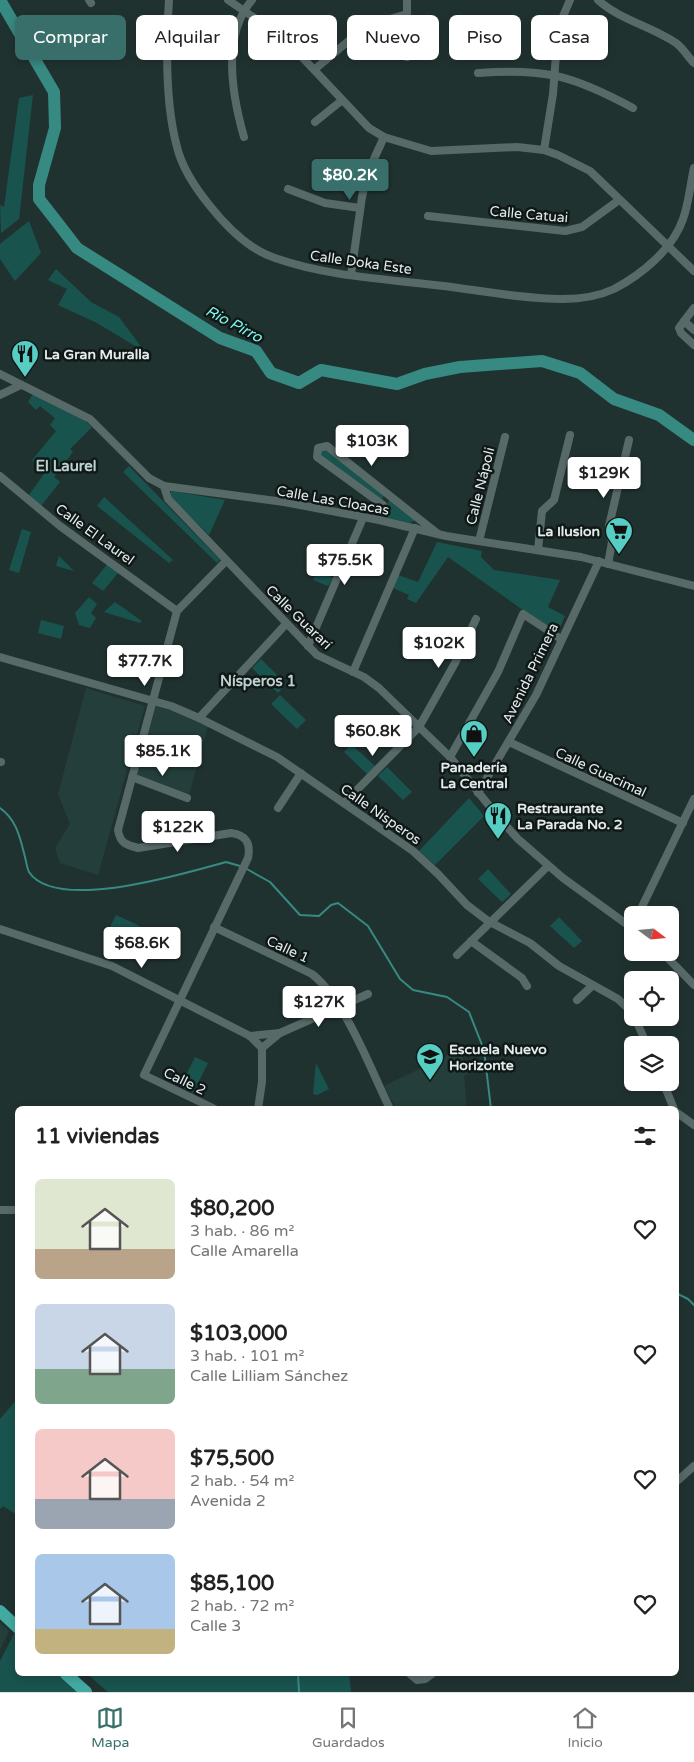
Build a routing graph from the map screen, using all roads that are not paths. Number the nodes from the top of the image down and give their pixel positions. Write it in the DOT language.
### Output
graph roads {
  1 [pos="169,0"];
  2 [pos="228,0"];
  3 [pos="252,0"];
  4 [pos="407,0"];
  5 [pos="570,0"];
  6 [pos="598,0"];
  7 [pos="244,10"];
  8 [pos="407,14"];
  9 [pos="694,63"];
  10 [pos="315,69"];
  11 [pos="478,73"];
  12 [pos="554,74"];
  13 [pos="341,101"];
  14 [pos="633,108"];
  15 [pos="315,122"];
  16 [pos="244,137"];
  17 [pos="384,137"];
  18 [pos="544,150"];
  19 [pos="694,168"];
  20 [pos="288,190"];
  21 [pos="619,200"];
  22 [pos="360,208"];
  23 [pos="428,216"];
  24 [pos="668,246"];
  25 [pos="694,271"];
  26 [pos="351,275"];
  27 [pos="694,308"];
  28 [pos="684,321"];
  29 [pos="694,330"];
  30 [pos="694,345"];
  31 [pos="0,374"];
  32 [pos="20,385"];
  33 [pos="0,395"];
  34 [pos="570,435"];
  35 [pos="505,437"];
  36 [pos="629,440"];
  37 [pos="0,476"];
  38 [pos="164,486"];
  39 [pos="387,493"];
  40 [pos="383,505"];
  41 [pos="363,518"];
  42 [pos="379,520"];
  43 [pos="415,528"];
  44 [pos="440,535"];
  45 [pos="479,541"];
  46 [pos="538,550"];
  47 [pos="226,561"];
  48 [pos="599,561"];
  49 [pos="608,564"];
  50 [pos="694,586"];
  51 [pos="176,610"];
  52 [pos="476,619"];
  53 [pos="286,624"];
  54 [pos="561,639"];
  55 [pos="308,646"];
  56 [pos="0,657"];
  57 [pos="353,672"];
  58 [pos="152,701"];
  59 [pos="199,718"];
  60 [pos="419,727"];
  61 [pos="509,742"];
  62 [pos="450,757"];
  63 [pos="302,773"];
  64 [pos="132,777"];
  65 [pos="478,793"];
  66 [pos="187,798"];
  67 [pos="694,799"];
  68 [pos="344,803"];
  69 [pos="278,808"];
  70 [pos="683,823"];
  71 [pos="548,866"];
  72 [pos="642,906"];
  73 [pos="624,921"];
  74 [pos="491,923"];
  75 [pos="214,927"];
  76 [pos="0,930"];
  77 [pos="471,942"];
  78 [pos="457,955"];
  79 [pos="671,961"];
  80 [pos="694,985"];
  81 [pos="527,986"];
  82 [pos="592,986"];
  83 [pos="368,994"];
  84 [pos="179,1000"];
  85 [pos="577,1000"];
  86 [pos="624,1005"];
  87 [pos="340,1006"];
  88 [pos="280,1033"];
  89 [pos="250,1036"];
  90 [pos="262,1048"];
  91 [pos="666,1091"];
  92 [pos="209,1106"];
  93 [pos="258,1106"];
  94 [pos="389,1106"];
  95 [pos="672,1106"];
  96 [pos="679,1114"];
  97 [pos="694,1125"];
  98 [pos="0,1210"];
  99 [pos="15,1210"];
  100 [pos="694,1466"];
  101 [pos="679,1479"];
  102 [pos="0,1610"];
  103 [pos="15,1625"];
  104 [pos="68,1676"];
  105 [pos="412,1676"];
  106 [pos="429,1676"];
  107 [pos="86,1692"];
  1 -- 26 [label="street, Calle Doka Este"];
  2 -- 7 [label="street"];
  3 -- 7 [label="street"];
  4 -- 8 [label="street"];
  5 -- 12 [label="street"];
  6 -- 9 [label="street"];
  7 -- 10 [label="street"];
  7 -- 16 [label="street"];
  8 -- 10 [label="street"];
  10 -- 13 [label="street"];
  11 -- 12 [label="street"];
  12 -- 14 [label="street"];
  12 -- 18 [label="street"];
  13 -- 15 [label="street"];
  13 -- 17 [label="street"];
  17 -- 18 [label="street"];
  17 -- 22 [label="street"];
  18 -- 21 [label="street"];
  19 -- 24 [label="street, Calle Doka Este"];
  20 -- 22 [label="street"];
  21 -- 23 [label="street, Calle Catuai"];
  21 -- 24 [label="street"];
  22 -- 26 [label="street"];
  24 -- 25 [label="street"];
  24 -- 26 [label="street, Calle Doka Este"];
  27 -- 28 [label="street"];
  28 -- 29 [label="street"];
  28 -- 30 [label="street"];
  31 -- 32 [label="street, Calle Las Cloacas"];
  32 -- 33 [label="street"];
  32 -- 38 [label="street, Calle Las Cloacas"];
  34 -- 46 [label="street"];
  35 -- 45 [label="street, Calle Nápoli"];
  36 -- 49 [label="street"];
  37 -- 51 [label="street, Calle El Laurel"];
  38 -- 41 [label="street, Calle Las Cloacas"];
  38 -- 47 [label="street, Calle Guararí"];
  39 -- 40 [label="street"];
  39 -- 40 [label="street"];
  39 -- 44 [label="street"];
  40 -- 42 [label="street"];
  41 -- 42 [label="street, Calle Las Cloacas"];
  41 -- 55 [label="street"];
  42 -- 43 [label="street, Calle Las Cloacas"];
  43 -- 44 [label="street, Calle Las Cloacas"];
  43 -- 57 [label="street"];
  44 -- 45 [label="street, Calle Las Cloacas"];
  45 -- 46 [label="street, Calle Las Cloacas"];
  46 -- 48 [label="street, Calle Las Cloacas"];
  47 -- 51 [label="street"];
  47 -- 53 [label="street, Calle Guararí"];
  48 -- 49 [label="street, Calle Las Cloacas"];
  48 -- 54 [label="street, Avenida Primera"];
  49 -- 50 [label="street, Calle Las Cloacas"];
  51 -- 58 [label="street"];
  52 -- 60 [label="street"];
  53 -- 55 [label="street, Calle Guararí"];
  53 -- 59 [label="street"];
  54 -- 61 [label="street, Avenida Primera"];
  54 -- 62 [label="street"];
  55 -- 57 [label="street, Calle Guararí"];
  56 -- 58 [label="street, Calle Nísperos"];
  57 -- 60 [label="street, Calle Guararí"];
  58 -- 59 [label="street, Calle Nísperos"];
  58 -- 64 [label="street"];
  59 -- 63 [label="street, Calle Nísperos"];
  60 -- 62 [label="street, Calle Guararí"];
  60 -- 68 [label="street"];
  61 -- 65 [label="street, Avenida Primera"];
  61 -- 70 [label="street, Calle Guacimal"];
  62 -- 65 [label="street, Calle Guararí"];
  63 -- 68 [label="street, Calle Nísperos"];
  63 -- 69 [label="street"];
  64 -- 66 [label="street"];
  64 -- 75 [label="street"];
  65 -- 71 [label="street, Calle Guararí"];
  67 -- 70 [label="street"];
  68 -- 74 [label="street, Calle Nísperos"];
  70 -- 72 [label="street"];
  71 -- 73 [label="street, Calle Guararí"];
  71 -- 74 [label="street"];
  74 -- 77 [label="street"];
  74 -- 82 [label="street, Calle Nísperos"];
  75 -- 84 [label="street"];
  75 -- 87 [label="street, Calle 1"];
  76 -- 84 [label="street"];
  77 -- 78 [label="street"];
  77 -- 81 [label="street"];
  79 -- 80 [label="street"];
  82 -- 85 [label="street"];
  82 -- 86 [label="street, Calle Nísperos"];
  83 -- 87 [label="street"];
  84 -- 89 [label="street"];
  84 -- 92 [label="street, Calle 2"];
  87 -- 88 [label="street"];
  87 -- 94 [label="street, Calle 1"];
  88 -- 89 [label="street"];
  88 -- 90 [label="street"];
  89 -- 90 [label="street"];
  90 -- 93 [label="street"];
  91 -- 95 [label="street"];
  96 -- 97 [label="street"];
  98 -- 99 [label="street"];
  100 -- 101 [label="street"];
  102 -- 103 [label="main road"];
  104 -- 107 [label="main road"];
  105 -- 106 [label="street"];
}
